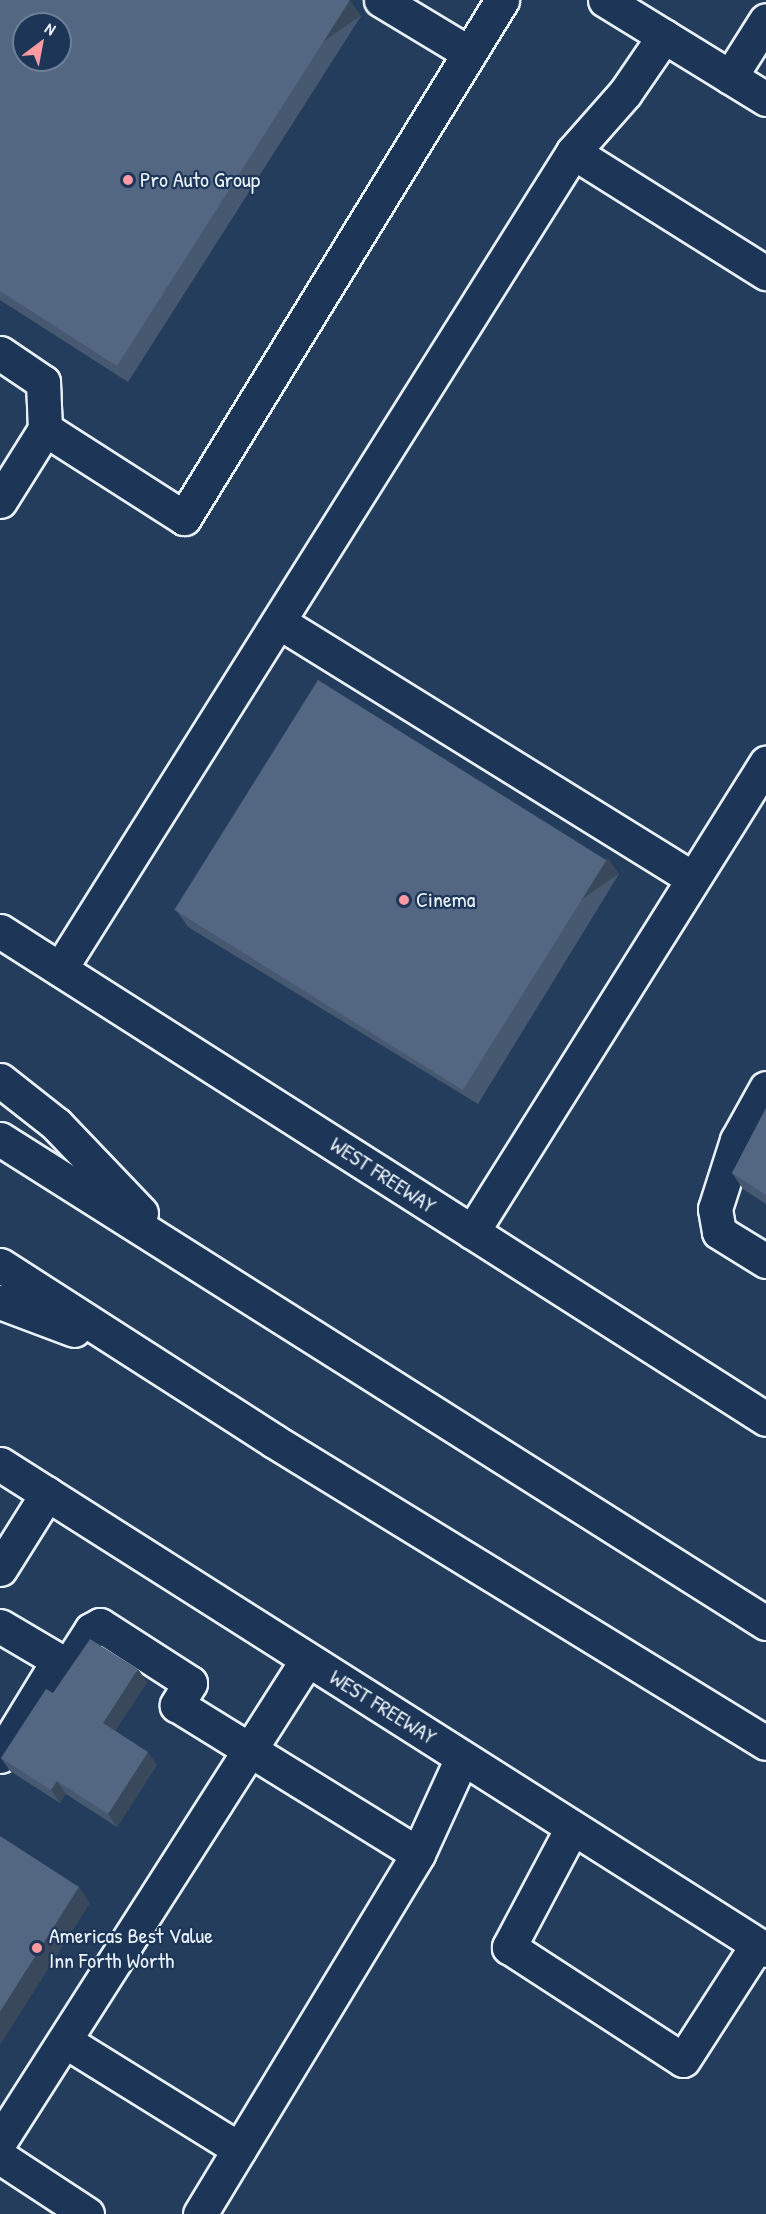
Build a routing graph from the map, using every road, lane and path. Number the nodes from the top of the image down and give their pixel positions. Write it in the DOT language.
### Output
graph roads {
  1 [pos="381,0"];
  2 [pos="502,0"];
  3 [pos="605,0"];
  4 [pos="766,20"];
  5 [pos="664,36"];
  6 [pos="469,53"];
  7 [pos="730,77"];
  8 [pos="766,99"];
  9 [pos="573,152"];
  10 [pos="766,273"];
  11 [pos="0,353"];
  12 [pos="45,429"];
  13 [pos="0,501"];
  14 [pos="279,622"];
  15 [pos="766,763"];
  16 [pos="692,878"];
  17 [pos="0,931"];
  18 [pos="60,969"];
  19 [pos="0,1080"];
  20 [pos="766,1088"];
  21 [pos="0,1139"];
  22 [pos="472,1232"];
  23 [pos="177,1252"];
  24 [pos="766,1262"];
  25 [pos="0,1265"];
  26 [pos="0,1302"];
  27 [pos="130,1350"];
  28 [pos="766,1419"];
  29 [pos="0,1464"];
  30 [pos="47,1494"];
  31 [pos="0,1569"];
  32 [pos="766,1623"];
  33 [pos="0,1626"];
  34 [pos="308,1660"];
  35 [pos="58,1661"];
  36 [pos="766,1743"];
  37 [pos="252,1751"];
  38 [pos="0,1756"];
  39 [pos="462,1758"];
  40 [pos="572,1828"];
  41 [pos="418,1854"];
  42 [pos="761,1948"];
  43 [pos="65,2041"];
  44 [pos="0,2141"];
  45 [pos="239,2149"];
  46 [pos="0,2157"];
  47 [pos="87,2214"];
  48 [pos="200,2214"];
  1 -- 6 [label="main road"];
  2 -- 6 [label="main road"];
  3 -- 5 [label="main road"];
  4 -- 7 [label="main road"];
  5 -- 7 [label="main road"];
  5 -- 9 [label="main road"];
  6 -- 12 [label="main road"];
  7 -- 8 [label="main road"];
  9 -- 10 [label="main road"];
  9 -- 14 [label="main road"];
  11 -- 12 [label="main road"];
  12 -- 13 [label="main road"];
  14 -- 16 [label="main road"];
  14 -- 18 [label="main road"];
  15 -- 16 [label="main road"];
  16 -- 22 [label="main road"];
  17 -- 18 [label="main road, WEST FREEWAY"];
  18 -- 22 [label="main road, WEST FREEWAY"];
  19 -- 23 [label="main road"];
  20 -- 24 [label="main road"];
  21 -- 23 [label="main road"];
  22 -- 28 [label="main road, WEST FREEWAY"];
  23 -- 32 [label="main road"];
  25 -- 27 [label="main road"];
  26 -- 27 [label="main road"];
  27 -- 36 [label="main road"];
  29 -- 30 [label="main road, WEST FREEWAY"];
  30 -- 31 [label="main road"];
  30 -- 34 [label="main road, WEST FREEWAY"];
  33 -- 35 [label="main road"];
  34 -- 37 [label="main road"];
  34 -- 39 [label="main road, WEST FREEWAY"];
  35 -- 37 [label="main road"];
  35 -- 38 [label="main road"];
  37 -- 41 [label="main road"];
  37 -- 43 [label="main road"];
  39 -- 40 [label="main road, WEST FREEWAY"];
  39 -- 41 [label="main road"];
  40 -- 42 [label="main road, WEST FREEWAY"];
  40 -- 42 [label="main road"];
  41 -- 45 [label="main road"];
  43 -- 44 [label="main road"];
  43 -- 45 [label="main road"];
  45 -- 48 [label="main road"];
  46 -- 47 [label="main road"];
}
